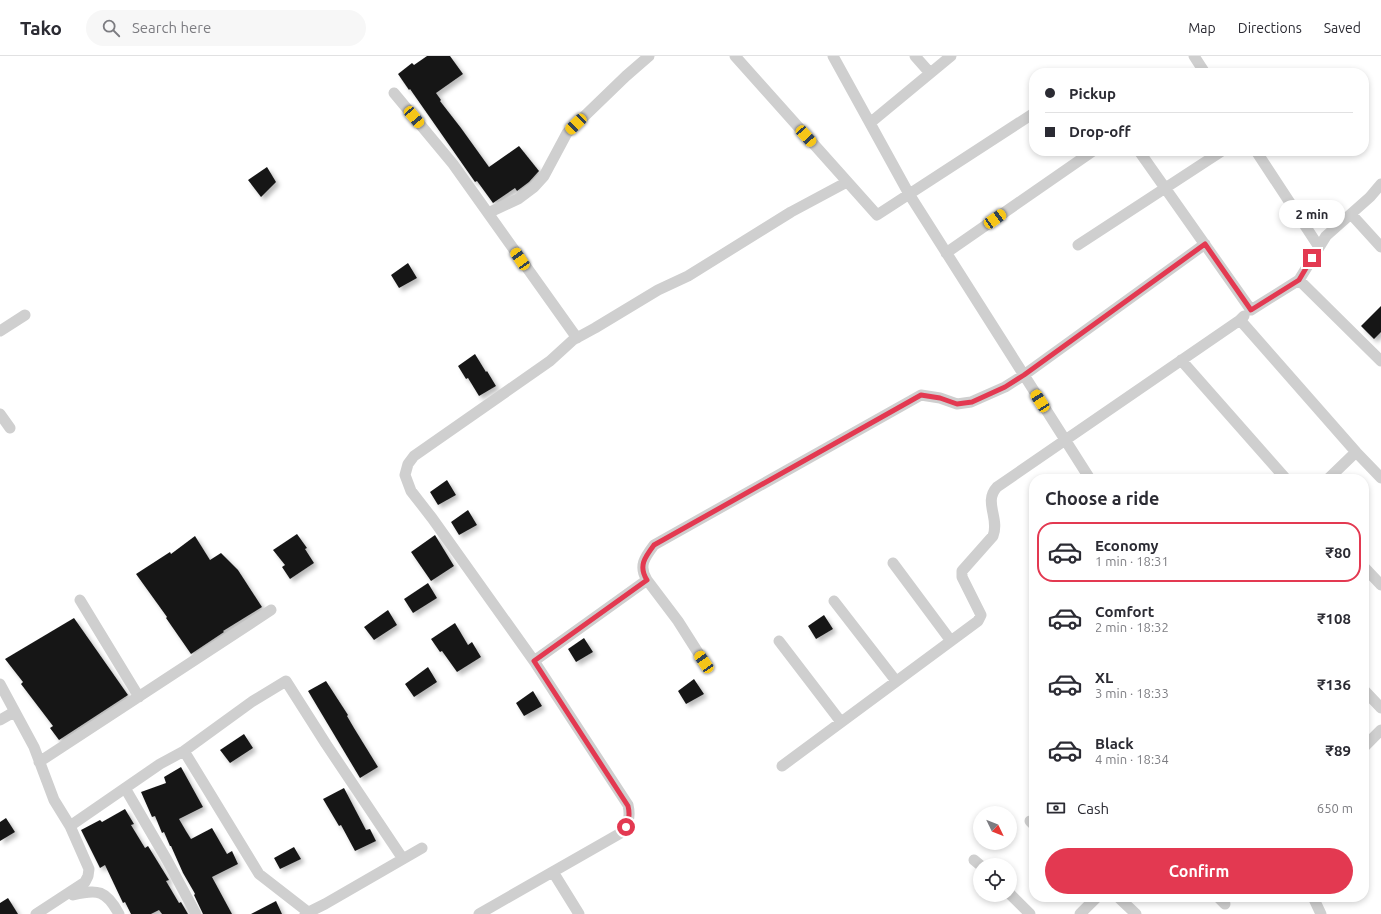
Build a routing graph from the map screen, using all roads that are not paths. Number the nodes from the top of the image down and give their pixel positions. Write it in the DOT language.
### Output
graph roads {
  1 [pos="649,56"];
  2 [pos="735,56"];
  3 [pos="833,56"];
  4 [pos="915,56"];
  5 [pos="950,56"];
  6 [pos="1194,56"];
  7 [pos="1202,68"];
  8 [pos="930,73"];
  9 [pos="394,94"];
  10 [pos="1029,116"];
  11 [pos="870,123"];
  12 [pos="1086,156"];
  13 [pos="1143,156"];
  14 [pos="1214,156"];
  15 [pos="1259,156"];
  16 [pos="847,182"];
  17 [pos="1381,184"];
  18 [pos="1165,187"];
  19 [pos="909,194"];
  20 [pos="488,213"];
  21 [pos="1351,214"];
  22 [pos="1205,244"];
  23 [pos="1078,245"];
  24 [pos="1319,247"];
  25 [pos="1381,247"];
  26 [pos="946,253"];
  27 [pos="1299,280"];
  28 [pos="1251,310"];
  29 [pos="25,315"];
  30 [pos="1240,320"];
  31 [pos="0,331"];
  32 [pos="577,338"];
  33 [pos="1181,360"];
  34 [pos="1381,361"];
  35 [pos="1024,375"];
  36 [pos="0,414"];
  37 [pos="10,428"];
  38 [pos="1065,440"];
  39 [pos="1356,452"];
  40 [pos="1087,474"];
  41 [pos="1282,474"];
  42 [pos="1333,474"];
  43 [pos="1381,478"];
  44 [pos="893,563"];
  45 [pos="1369,572"];
  46 [pos="647,580"];
  47 [pos="1381,585"];
  48 [pos="80,600"];
  49 [pos="834,601"];
  50 [pos="271,610"];
  51 [pos="779,641"];
  52 [pos="951,641"];
  53 [pos="534,661"];
  54 [pos="704,662"];
  55 [pos="896,681"];
  56 [pos="0,684"];
  57 [pos="1369,695"];
  58 [pos="139,697"];
  59 [pos="1381,708"];
  60 [pos="14,712"];
  61 [pos="0,720"];
  62 [pos="841,722"];
  63 [pos="1381,730"];
  64 [pos="1369,742"];
  65 [pos="184,750"];
  66 [pos="39,762"];
  67 [pos="782,766"];
  68 [pos="125,788"];
  69 [pos="70,826"];
  70 [pos="422,848"];
  71 [pos="403,859"];
  72 [pos="553,872"];
  73 [pos="65,897"];
  74 [pos="1017,901"];
  75 [pos="1092,902"];
  76 [pos="1123,902"];
  77 [pos="1315,902"];
  78 [pos="306,913"];
  79 [pos="36,914"];
  80 [pos="119,914"];
  81 [pos="196,914"];
  82 [pos="479,914"];
  83 [pos="579,914"];
  84 [pos="1030,914"];
  85 [pos="1080,914"];
  86 [pos="1136,914"];
  87 [pos="1321,914"];
  1 -- 20 [label="street"];
  2 -- 16 [label="street"];
  3 -- 11 [label="street"];
  4 -- 8 [label="street"];
  5 -- 8 [label="street"];
  6 -- 7 [label="street"];
  8 -- 11 [label="street"];
  9 -- 20 [label="street"];
  10 -- 19 [label="street"];
  11 -- 19 [label="street"];
  12 -- 26 [label="street"];
  13 -- 18 [label="street"];
  14 -- 18 [label="street"];
  15 -- 24 [label="street"];
  16 -- 19 [label="street"];
  16 -- 32 [label="street"];
  17 -- 21 [label="street"];
  18 -- 22 [label="street"];
  18 -- 23 [label="street"];
  19 -- 26 [label="street"];
  20 -- 32 [label="street"];
  21 -- 24 [label="street"];
  21 -- 25 [label="street"];
  22 -- 28 [label="street"];
  22 -- 35 [label="street"];
  24 -- 27 [label="street"];
  26 -- 35 [label="street"];
  27 -- 28 [label="street"];
  27 -- 34 [label="street"];
  28 -- 30 [label="street"];
  29 -- 31 [label="street"];
  30 -- 33 [label="street"];
  30 -- 39 [label="street"];
  32 -- 53 [label="street"];
  33 -- 38 [label="street"];
  33 -- 41 [label="street"];
  35 -- 38 [label="street"];
  35 -- 46 [label="street"];
  36 -- 37 [label="street"];
  38 -- 40 [label="street"];
  38 -- 52 [label="street"];
  39 -- 42 [label="street"];
  39 -- 43 [label="street"];
  44 -- 52 [label="street"];
  45 -- 47 [label="street"];
  46 -- 53 [label="street"];
  46 -- 54 [label="street"];
  48 -- 58 [label="street"];
  49 -- 55 [label="street"];
  50 -- 58 [label="street"];
  51 -- 62 [label="street"];
  52 -- 55 [label="street"];
  53 -- 72 [label="street"];
  55 -- 62 [label="street"];
  56 -- 60 [label="street"];
  57 -- 59 [label="street"];
  58 -- 66 [label="street"];
  60 -- 61 [label="street"];
  60 -- 66 [label="street"];
  62 -- 67 [label="street"];
  63 -- 64 [label="street"];
  65 -- 68 [label="street"];
  65 -- 71 [label="street"];
  65 -- 78 [label="street"];
  66 -- 69 [label="street"];
  68 -- 69 [label="street"];
  68 -- 81 [label="street"];
  69 -- 73 [label="street"];
  70 -- 71 [label="street"];
  71 -- 78 [label="street"];
  72 -- 82 [label="street"];
  72 -- 83 [label="street"];
  73 -- 79 [label="street"];
  73 -- 80 [label="street"];
  74 -- 84 [label="street"];
  75 -- 85 [label="street"];
  76 -- 86 [label="street"];
  77 -- 87 [label="street"];
}
